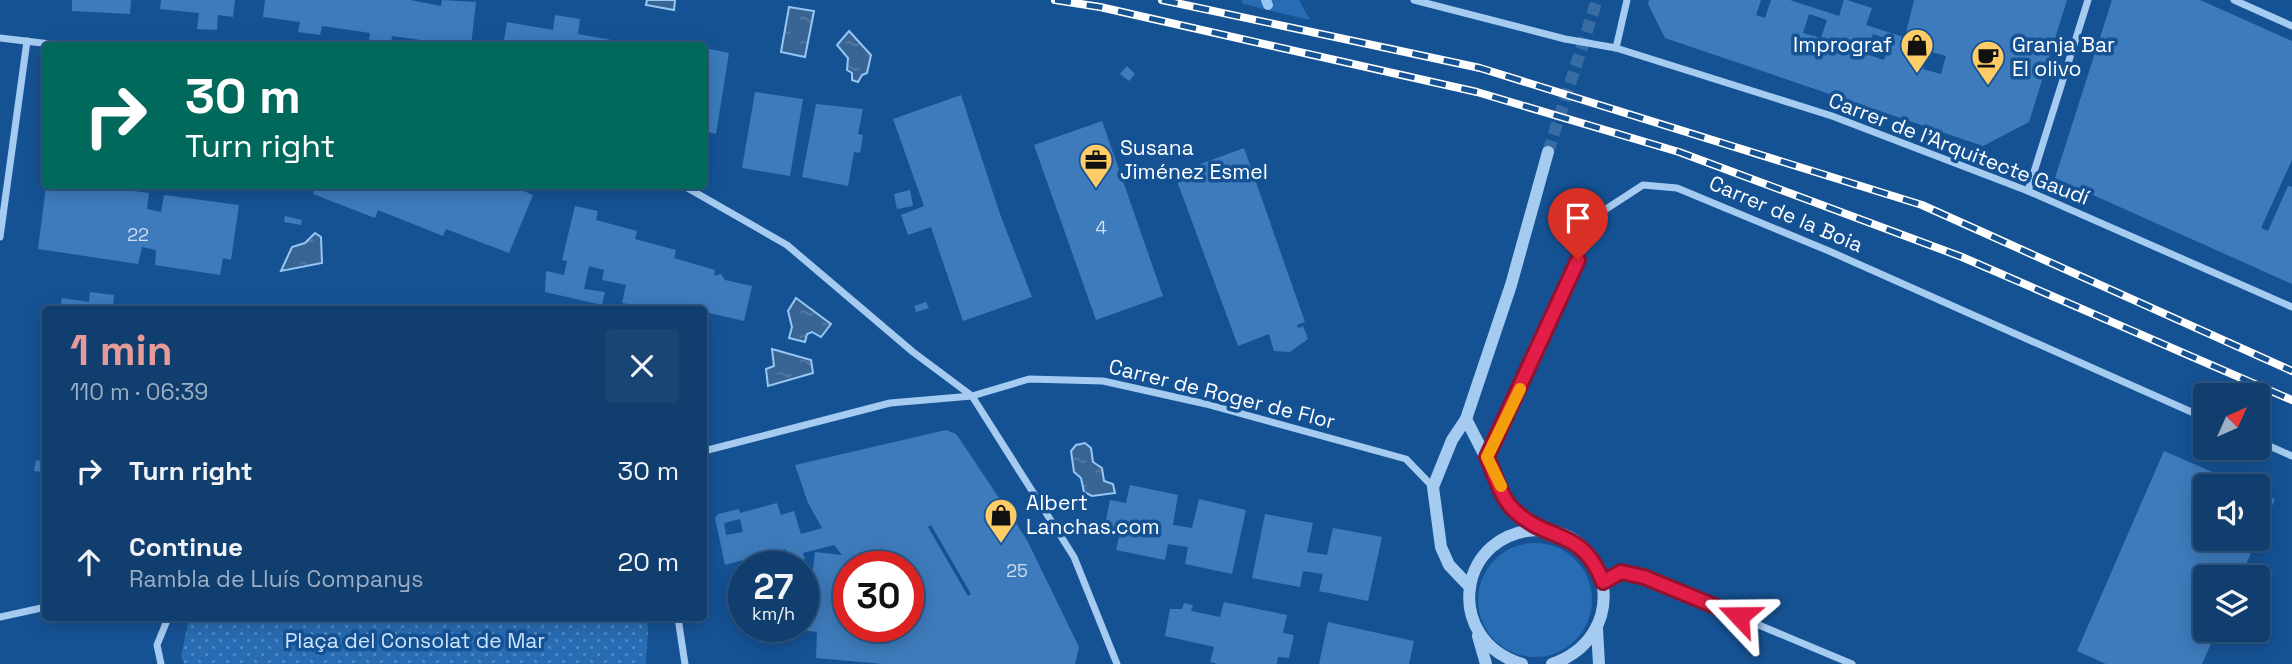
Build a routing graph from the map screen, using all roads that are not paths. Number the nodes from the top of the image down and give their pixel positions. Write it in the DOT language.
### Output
graph roads {
  1 [pos="1414,0"];
  2 [pos="1627,0"];
  3 [pos="2088,0"];
  4 [pos="2234,0"];
  5 [pos="2292,26"];
  6 [pos="0,38"];
  7 [pos="27,41"];
  8 [pos="42,43"];
  9 [pos="1616,48"];
  10 [pos="1548,152"];
  11 [pos="689,189"];
  12 [pos="2028,191"];
  13 [pos="0,237"];
  14 [pos="2292,307"];
  15 [pos="972,396"];
  16 [pos="2193,413"];
  17 [pos="1466,419"];
  18 [pos="2270,446"];
  19 [pos="707,450"];
  20 [pos="2292,456"];
  21 [pos="1487,457"];
  22 [pos="1433,487"];
  23 [pos="1543,530"];
  24 [pos="1603,582"];
  25 [pos="1469,586"];
  26 [pos="42,608"];
  27 [pos="0,617"];
  28 [pos="167,621"];
  29 [pos="678,621"];
  30 [pos="1597,629"];
  31 [pos="1477,632"];
  32 [pos="161,664"];
  33 [pos="685,664"];
  34 [pos="1117,664"];
  35 [pos="1486,664"];
  36 [pos="1522,664"];
  37 [pos="1552,664"];
  38 [pos="1599,664"];
  39 [pos="1852,664"];
  1 -- 9 [label="street, Carrer de l'Arquitecte Gaudí"];
  2 -- 9 [label="street"];
  3 -- 12 [label="street"];
  4 -- 5 [label="street"];
  6 -- 7 [label="street"];
  7 -- 8 [label="street"];
  7 -- 13 [label="street"];
  9 -- 12 [label="street, Carrer de l'Arquitecte Gaudí"];
  10 -- 17 [label="street"];
  11 -- 15 [label="street"];
  12 -- 14 [label="street, Carrer de l'Arquitecte Gaudí"];
  15 -- 19 [label="street, Carrer de Roger de Flor"];
  15 -- 22 [label="street, Carrer de Roger de Flor"];
  15 -- 34 [label="street"];
  16 -- 21 [label="street, Carrer de la Boia"];
  17 -- 21 [label="street"];
  17 -- 22 [label="street"];
  18 -- 20 [label="street"];
  21 -- 23 [label="street"];
  22 -- 25 [label="street"];
  23 -- 24 [label="street"];
  23 -- 25 [label="street"];
  24 -- 30 [label="street"];
  24 -- 39 [label="street"];
  25 -- 31 [label="street"];
  26 -- 27 [label="street"];
  28 -- 32 [label="street"];
  29 -- 33 [label="street"];
  30 -- 37 [label="street"];
  30 -- 38 [label="street"];
  31 -- 35 [label="street"];
  31 -- 36 [label="street"];
}
